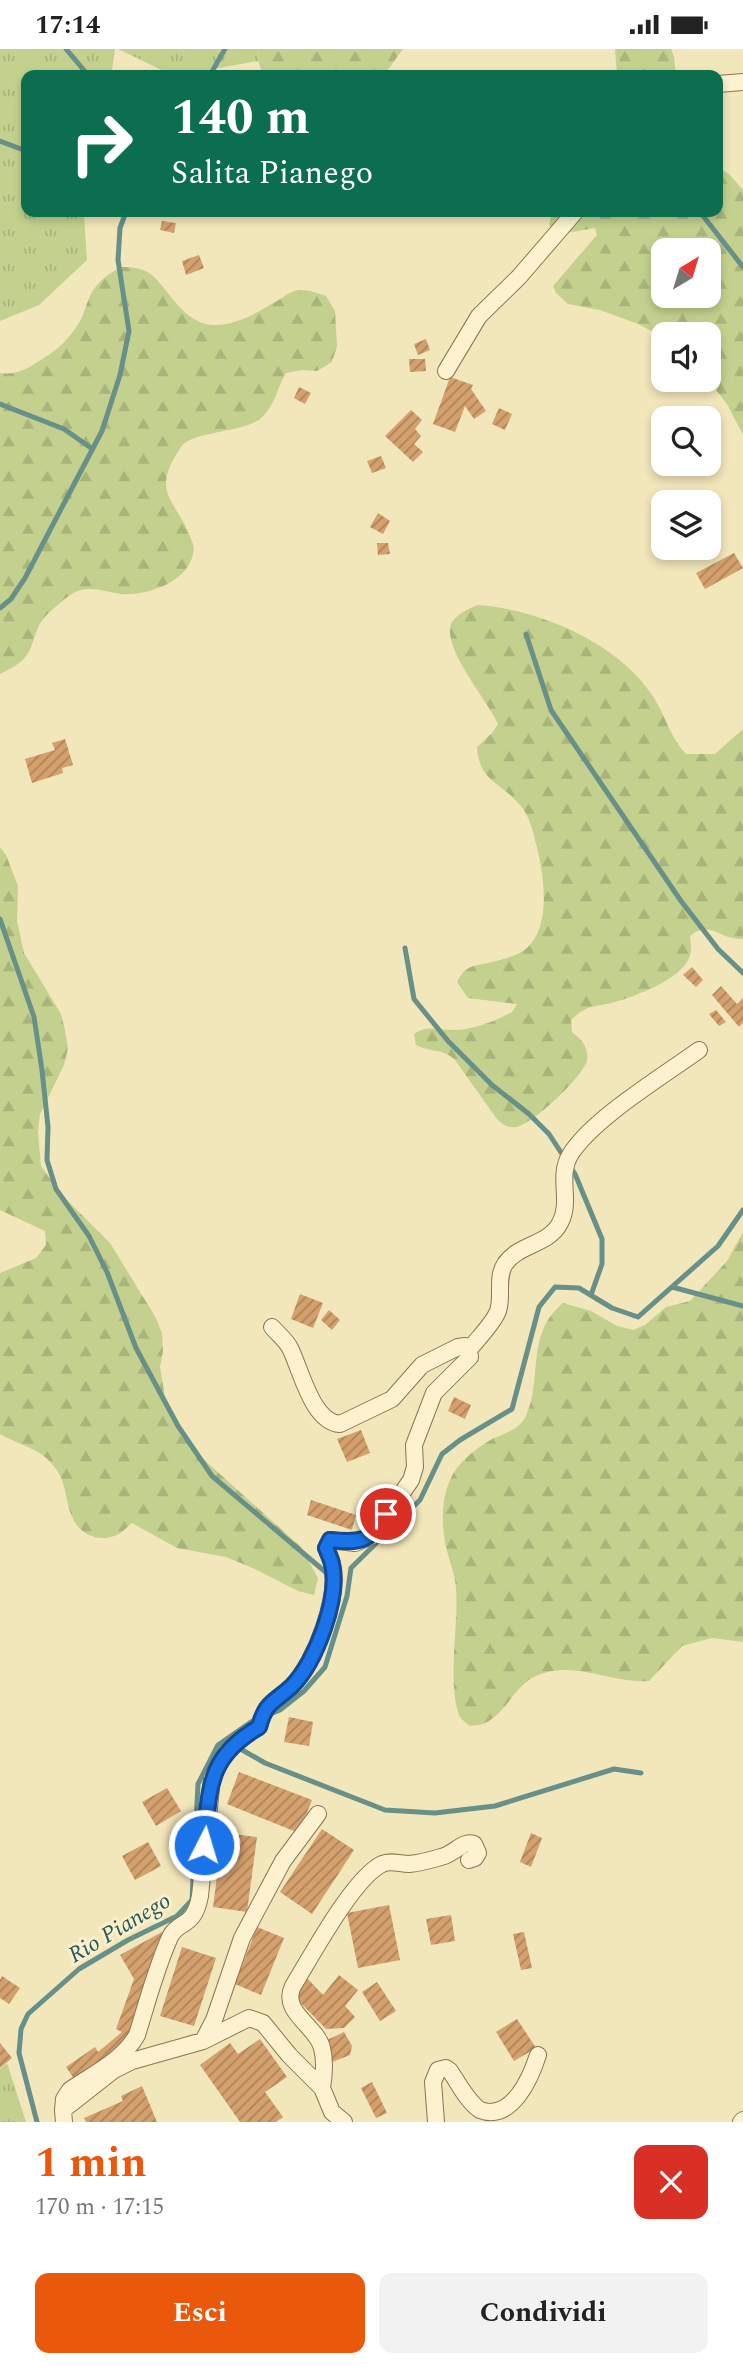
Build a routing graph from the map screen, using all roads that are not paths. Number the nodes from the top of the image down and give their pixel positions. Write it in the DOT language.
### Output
graph roads {
  1 [pos="743,82"];
  2 [pos="723,84"];
  3 [pos="570,217"];
  4 [pos="446,371"];
  5 [pos="699,1050"];
  6 [pos="272,1327"];
  7 [pos="469,1350"];
  8 [pos="318,1814"];
  9 [pos="469,1860"];
  10 [pos="203,2041"];
  11 [pos="538,2055"];
  12 [pos="322,2088"];
  13 [pos="64,2116"];
  14 [pos="344,2122"];
  15 [pos="436,2122"];
  1 -- 2 [label="street"];
  3 -- 4 [label="street"];
  5 -- 7 [label="street"];
  6 -- 7 [label="street"];
  7 -- 13 [label="street"];
  8 -- 10 [label="street"];
  9 -- 12 [label="street"];
  10 -- 12 [label="street"];
  10 -- 13 [label="street"];
  11 -- 15 [label="street"];
  12 -- 14 [label="street"];
}
